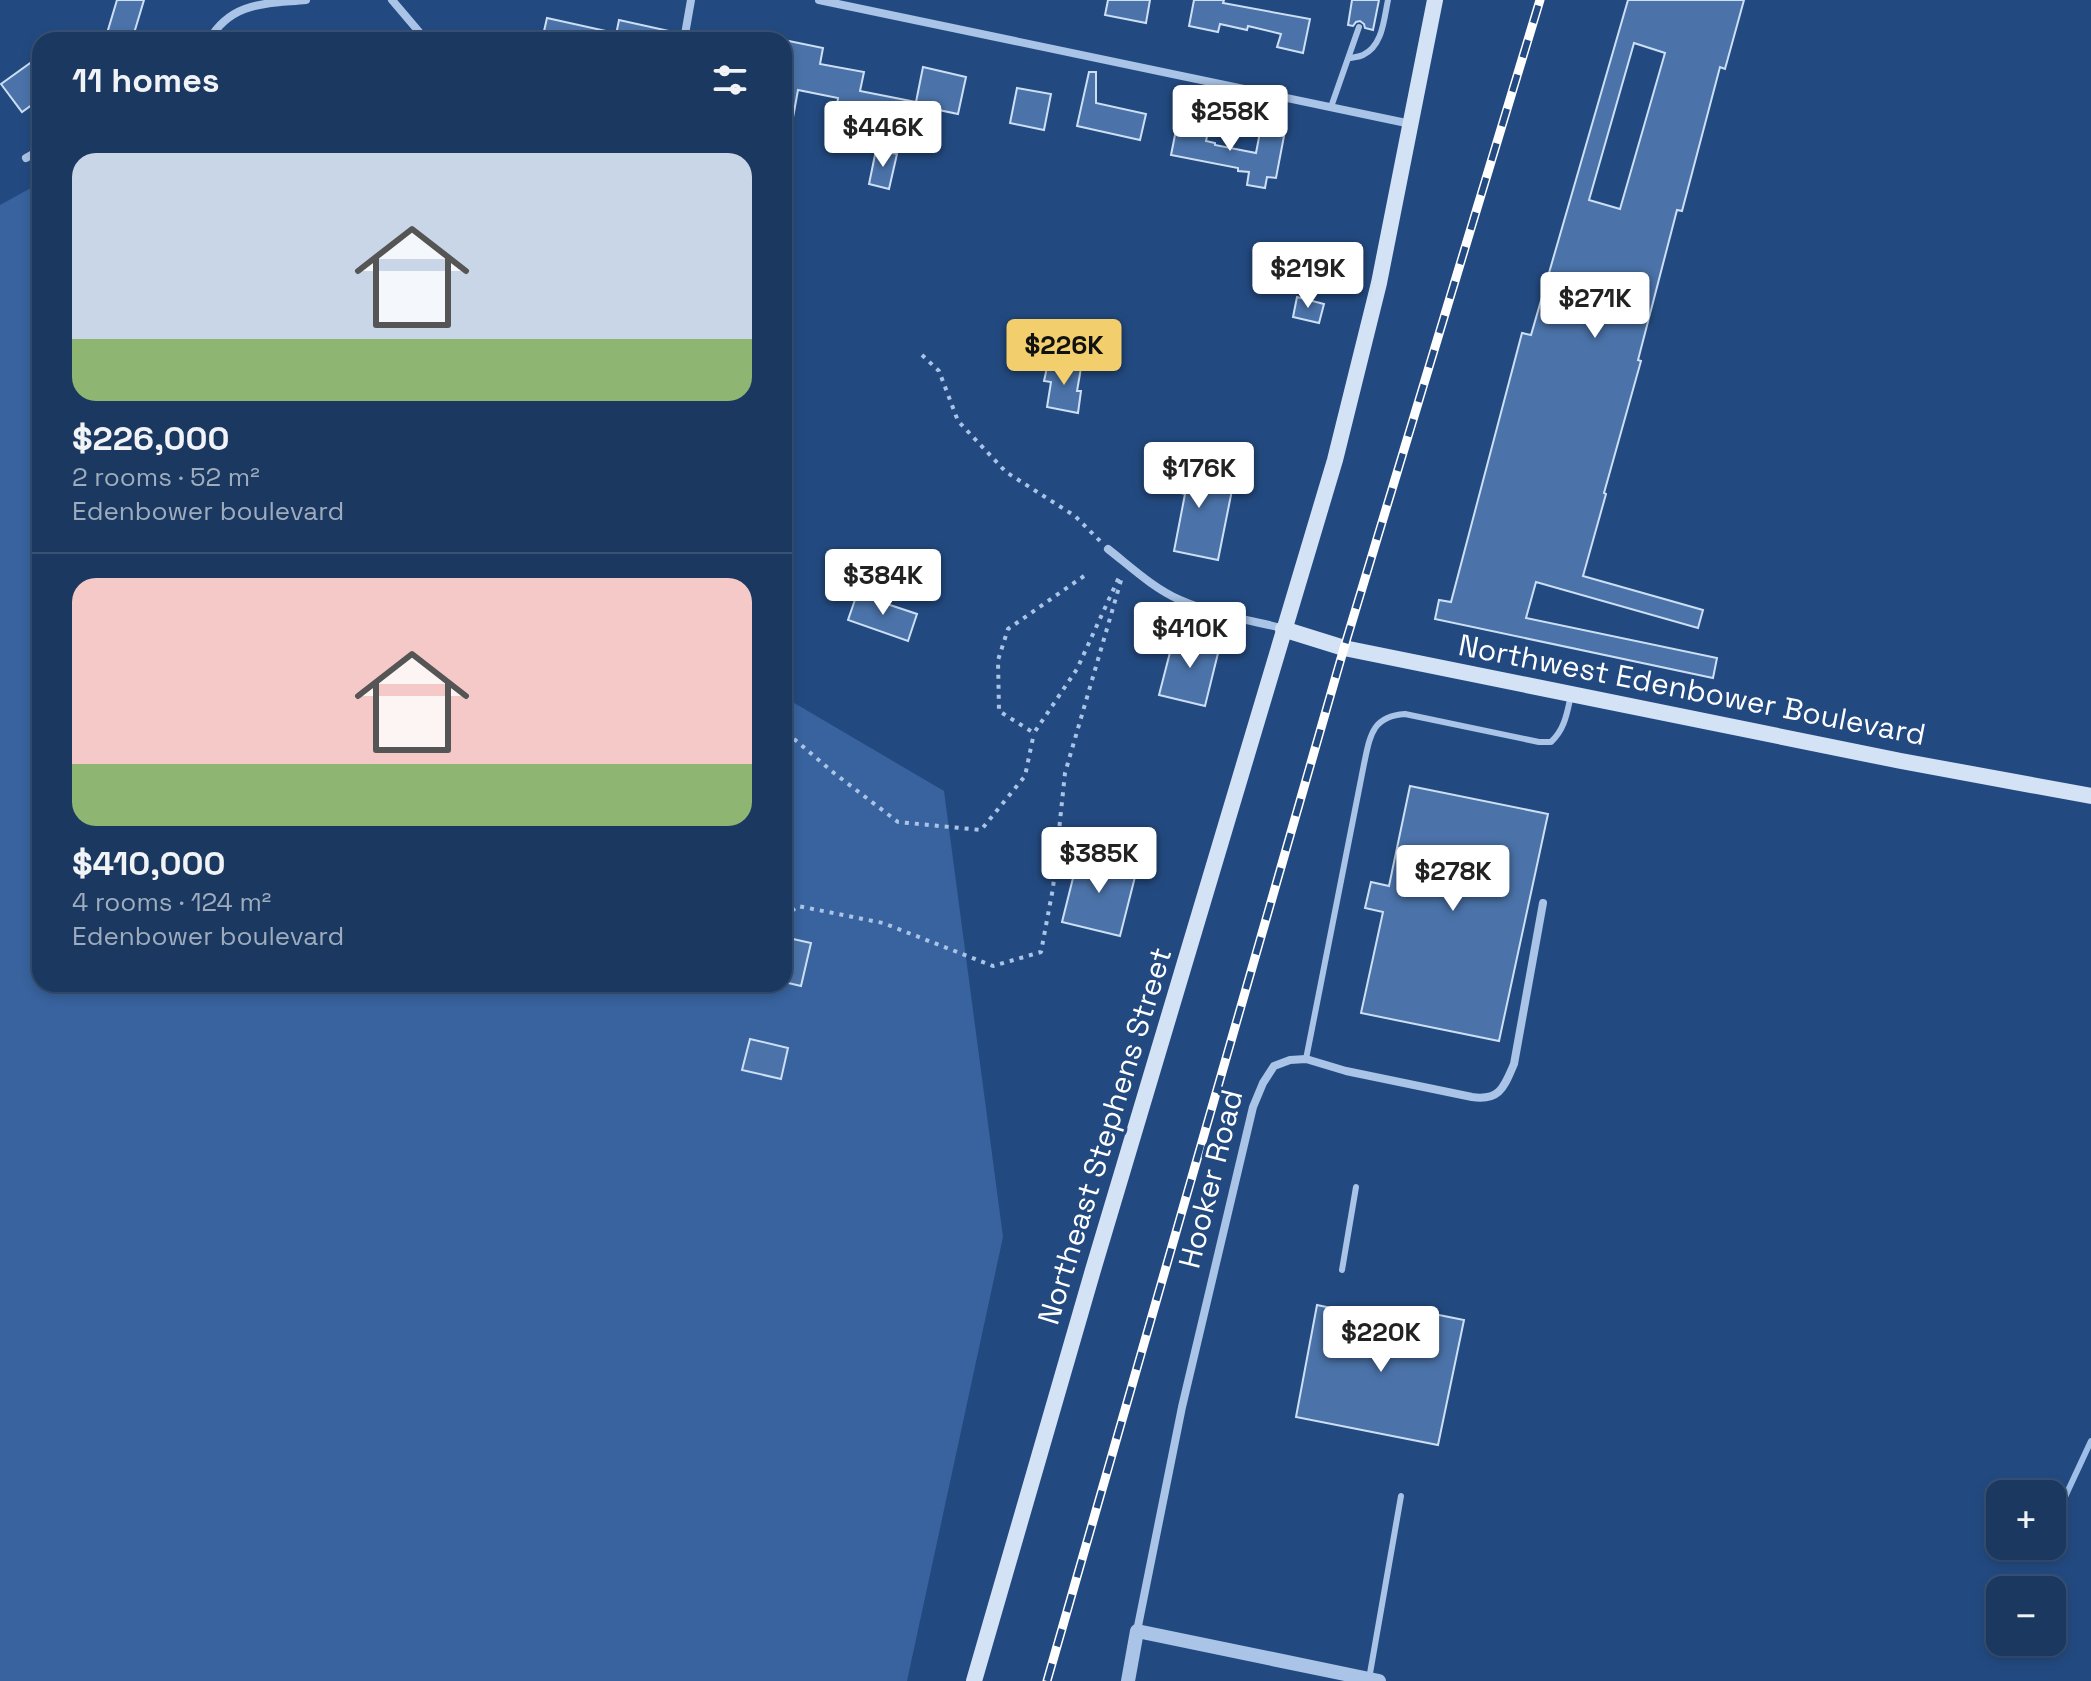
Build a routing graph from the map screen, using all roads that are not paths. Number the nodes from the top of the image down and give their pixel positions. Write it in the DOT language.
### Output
graph roads {
  1 [pos="306,0"];
  2 [pos="392,0"];
  3 [pos="691,0"];
  4 [pos="819,0"];
  5 [pos="1388,0"];
  6 [pos="1435,0"];
  7 [pos="1359,27"];
  8 [pos="214,32"];
  9 [pos="419,32"];
  10 [pos="685,32"];
  11 [pos="1350,58"];
  12 [pos="1331,107"];
  13 [pos="1411,124"];
  14 [pos="32,155"];
  15 [pos="26,158"];
  16 [pos="1108,549"];
  17 [pos="1283,629"];
  18 [pos="1572,693"];
  19 [pos="2091,796"];
  20 [pos="1543,903"];
  21 [pos="1306,1059"];
  22 [pos="1356,1187"];
  23 [pos="1342,1270"];
  24 [pos="1401,1496"];
  25 [pos="1137,1631"];
  26 [pos="1372,1680"];
  27 [pos="974,1681"];
  28 [pos="1128,1681"];
  1 -- 8 [label="street"];
  2 -- 9 [label="street"];
  3 -- 10 [label="street"];
  4 -- 12 [label="street"];
  5 -- 11 [label="lane"];
  6 -- 13 [label="main road, Northeast Stephens Street"];
  7 -- 11 [label="lane"];
  11 -- 12 [label="lane"];
  12 -- 13 [label="street"];
  13 -- 17 [label="main road, Northeast Stephens Street"];
  14 -- 15 [label="street"];
  16 -- 17 [label="street"];
  17 -- 18 [label="main road, Northwest Edenbower Boulevard"];
  17 -- 27 [label="main road, Northeast Stephens Street"];
  18 -- 19 [label="main road, Northwest Edenbower Boulevard"];
  18 -- 21 [label="lane"];
  20 -- 21 [label="street"];
  21 -- 25 [label="street, Hooker Road"];
  22 -- 23 [label="lane"];
  24 -- 26 [label="lane"];
  25 -- 26 [label="street"];
  25 -- 28 [label="street, Hooker Road"];
}
